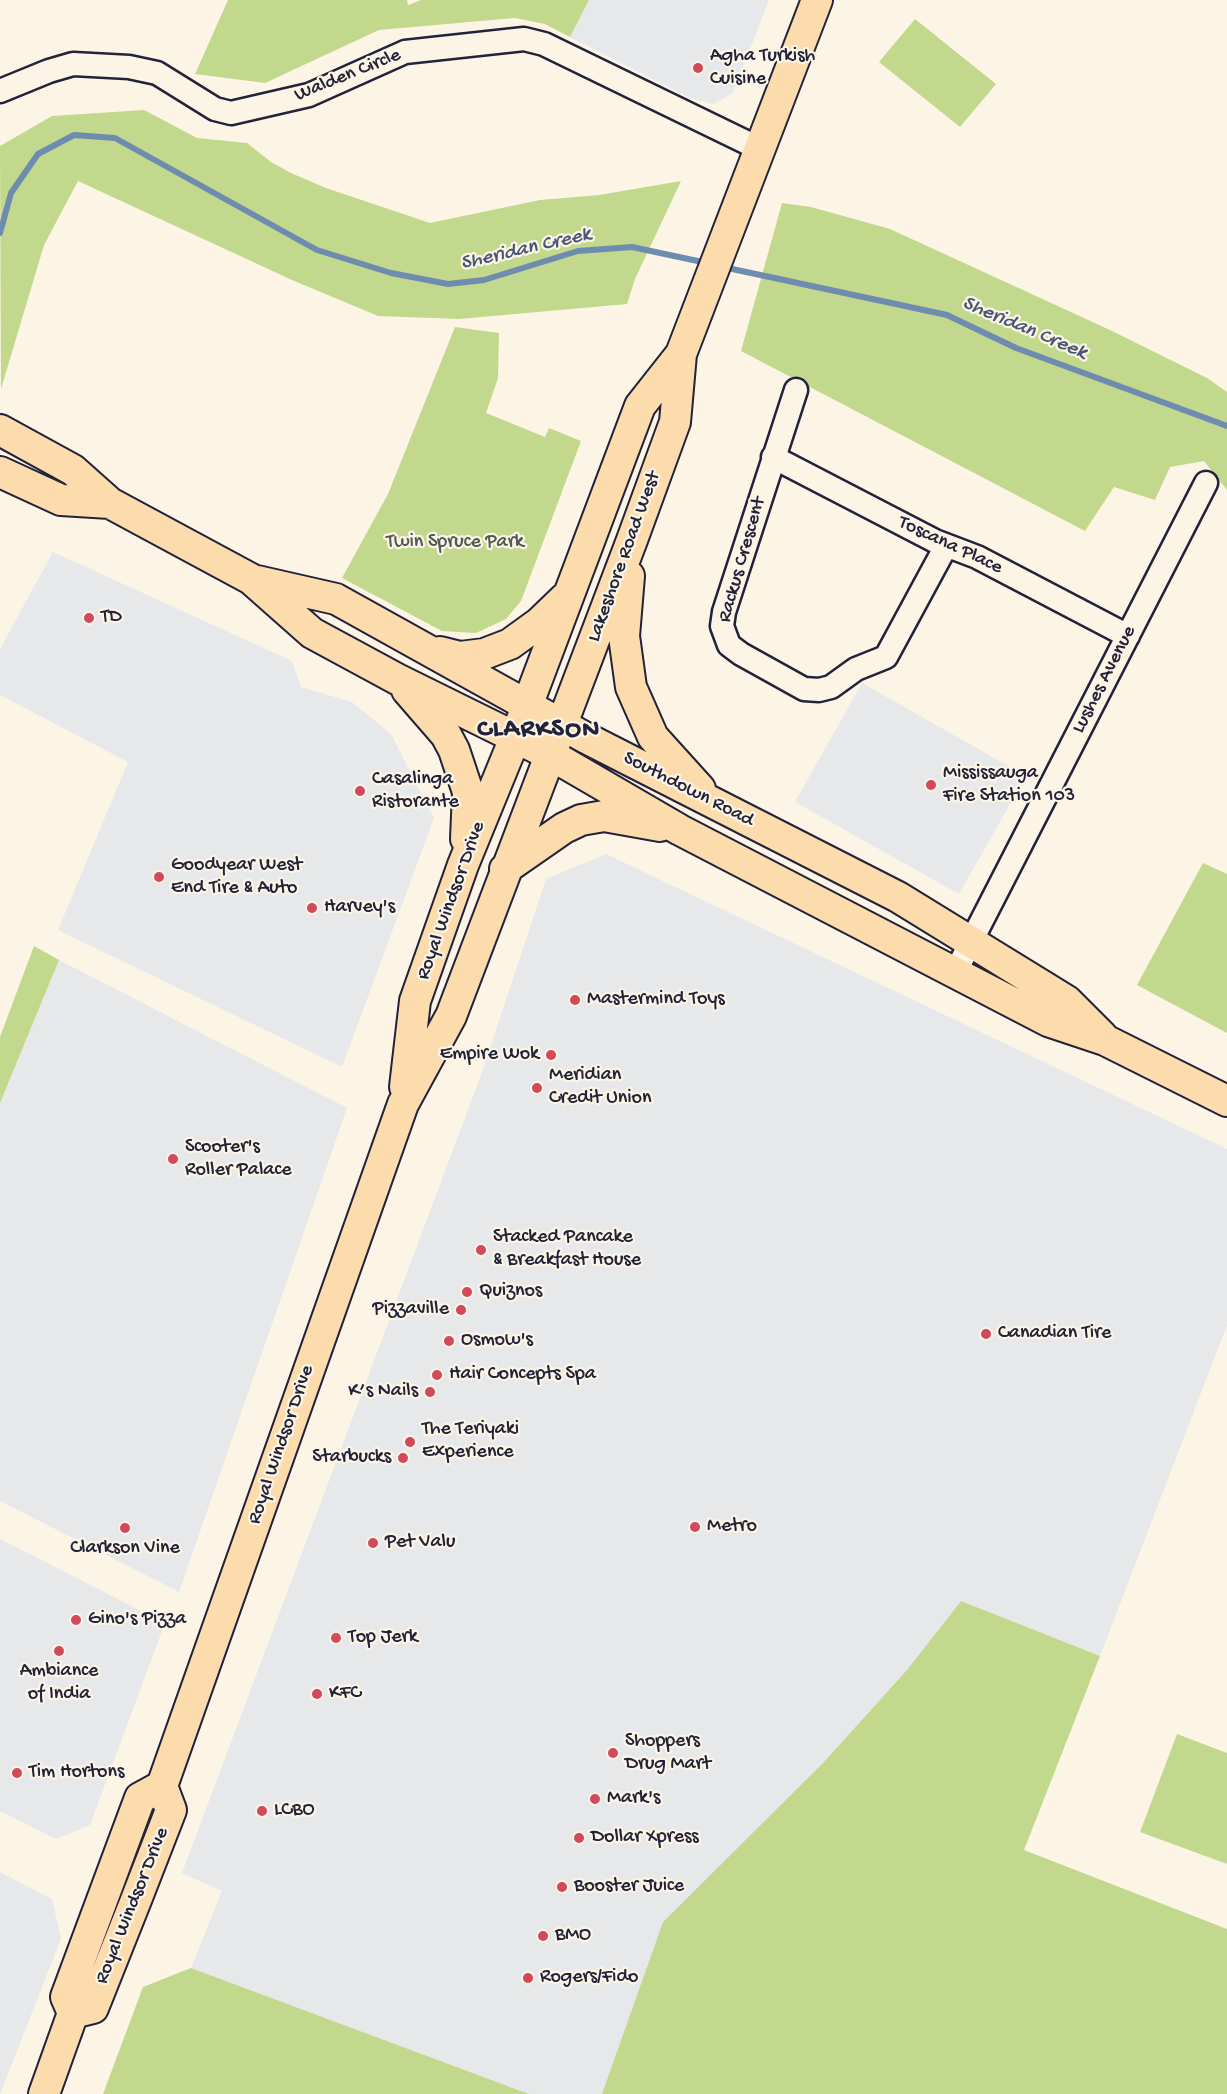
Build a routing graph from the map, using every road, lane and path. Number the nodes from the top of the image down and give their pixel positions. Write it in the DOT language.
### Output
graph roads {
  1 [pos="817,0"];
  2 [pos="0,91"];
  3 [pos="760,149"];
  4 [pos="681,354"];
  5 [pos="796,390"];
  6 [pos="0,430"];
  7 [pos="772,457"];
  8 [pos="0,472"];
  9 [pos="1206,483"];
  10 [pos="110,503"];
  11 [pos="632,540"];
  12 [pos="946,546"];
  13 [pos="251,579"];
  14 [pos="569,594"];
  15 [pos="1128,636"];
  16 [pos="427,649"];
  17 [pos="397,679"];
  18 [pos="528,705"];
  19 [pos="562,725"];
  20 [pos="515,738"];
  21 [pos="551,755"];
  22 [pos="712,803"];
  23 [pos="680,830"];
  24 [pos="463,865"];
  25 [pos="505,869"];
  26 [pos="971,942"];
  27 [pos="955,973"];
  28 [pos="1105,1040"];
  29 [pos="1227,1101"];
  30 [pos="403,1104"];
  31 [pos="44,2094"];
  1 -- 3 [label="main road, Lakeshore Road West"];
  2 -- 3 [label="street, Walden Circle"];
  3 -- 4 [label="main road, Lakeshore Road West"];
  4 -- 11 [label="main road, Lakeshore Road West"];
  4 -- 14 [label="main road, Lakeshore Road West"];
  5 -- 7 [label="street, Rackus Crescent"];
  6 -- 10 [label="main road, Southdown Road"];
  7 -- 12 [label="street, Toscana Place"];
  7 -- 12 [label="street, Rackus Crescent"];
  8 -- 10 [label="main road, Southdown Road"];
  9 -- 15 [label="street, Lushes Avenue"];
  10 -- 13 [label="main road, Southdown Road"];
  11 -- 19 [label="main road, Lakeshore Road West"];
  11 -- 22 [label="main road"];
  12 -- 15 [label="street, Toscana Place"];
  13 -- 16 [label="main road, Southdown Road"];
  13 -- 17 [label="main road, Southdown Road"];
  14 -- 16 [label="main road"];
  14 -- 18 [label="main road, Lakeshore Road West"];
  15 -- 26 [label="street, Lushes Avenue"];
  16 -- 18 [label="main road, Southdown Road"];
  17 -- 20 [label="main road, Southdown Road"];
  17 -- 24 [label="main road"];
  18 -- 19 [label="main road, Southdown Road"];
  18 -- 20 [label="main road, Royal Windsor Drive"];
  19 -- 21 [label="main road, Lakeshore Road West"];
  19 -- 22 [label="main road, Southdown Road"];
  20 -- 21 [label="main road, Southdown Road"];
  20 -- 24 [label="main road, Royal Windsor Drive"];
  21 -- 23 [label="main road, Southdown Road"];
  21 -- 25 [label="main road, Royal Windsor Drive"];
  22 -- 26 [label="main road, Southdown Road"];
  23 -- 25 [label="main road"];
  23 -- 27 [label="main road, Southdown Road"];
  24 -- 30 [label="main road, Royal Windsor Drive"];
  25 -- 30 [label="main road, Royal Windsor Drive"];
  26 -- 27 [label="street, Lushes Avenue"];
  26 -- 28 [label="main road, Southdown Road"];
  27 -- 28 [label="main road, Southdown Road"];
  28 -- 29 [label="main road, Southdown Road"];
  30 -- 31 [label="main road, Royal Windsor Drive"];
}
